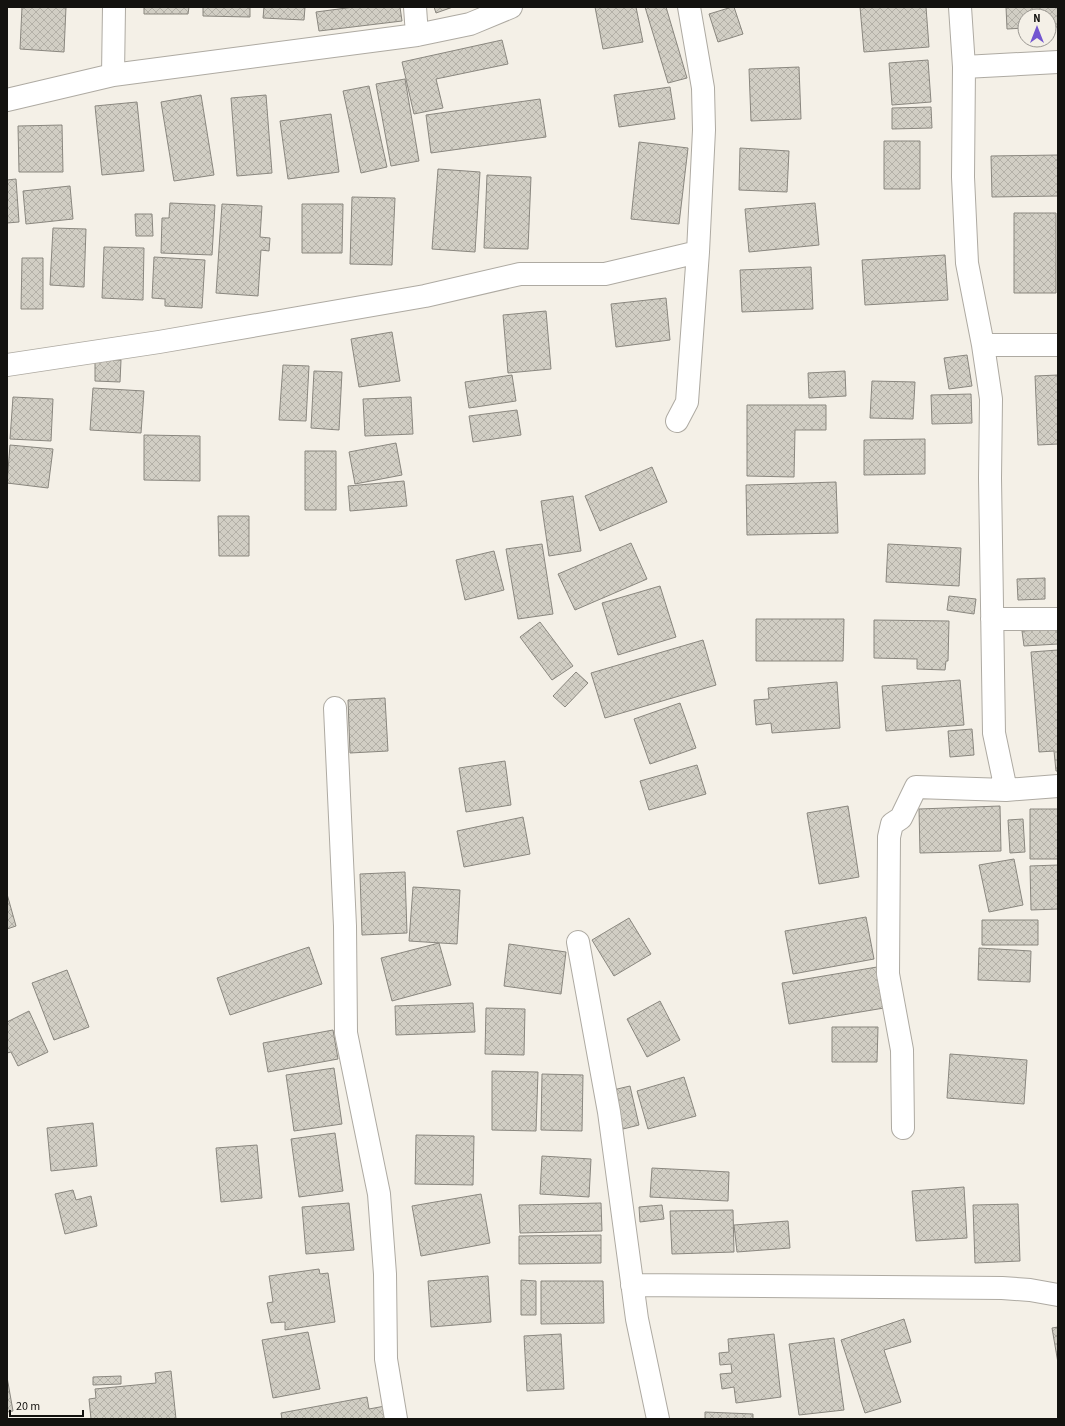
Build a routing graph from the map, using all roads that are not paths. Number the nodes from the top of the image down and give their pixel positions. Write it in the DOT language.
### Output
graph roads {
  1 [pos="114,7"];
  2 [pos="415,7"];
  3 [pos="511,7"];
  4 [pos="689,7"];
  5 [pos="960,7"];
  6 [pos="417,35"];
  7 [pos="1058,62"];
  8 [pos="964,67"];
  9 [pos="113,75"];
  10 [pos="7,100"];
  11 [pos="698,252"];
  12 [pos="984,344"];
  13 [pos="1058,345"];
  14 [pos="7,365"];
  15 [pos="677,421"];
  16 [pos="992,619"];
  17 [pos="1058,619"];
  18 [pos="335,708"];
  19 [pos="1058,786"];
  20 [pos="1006,790"];
  21 [pos="578,942"];
  22 [pos="903,1128"];
  23 [pos="632,1285"];
  24 [pos="1058,1295"];
  25 [pos="396,1419"];
  26 [pos="658,1419"];
  1 -- 9 [label="street"];
  2 -- 6 [label="street"];
  3 -- 6 [label="street"];
  4 -- 11 [label="street"];
  5 -- 8 [label="street"];
  6 -- 9 [label="street"];
  7 -- 8 [label="street"];
  8 -- 12 [label="street"];
  9 -- 10 [label="street"];
  11 -- 14 [label="street"];
  11 -- 15 [label="street"];
  12 -- 13 [label="street"];
  12 -- 16 [label="street"];
  16 -- 17 [label="street"];
  16 -- 20 [label="street"];
  18 -- 25 [label="street"];
  19 -- 20 [label="street"];
  20 -- 22 [label="street"];
  21 -- 23 [label="street"];
  23 -- 24 [label="street"];
  23 -- 26 [label="street"];
}
